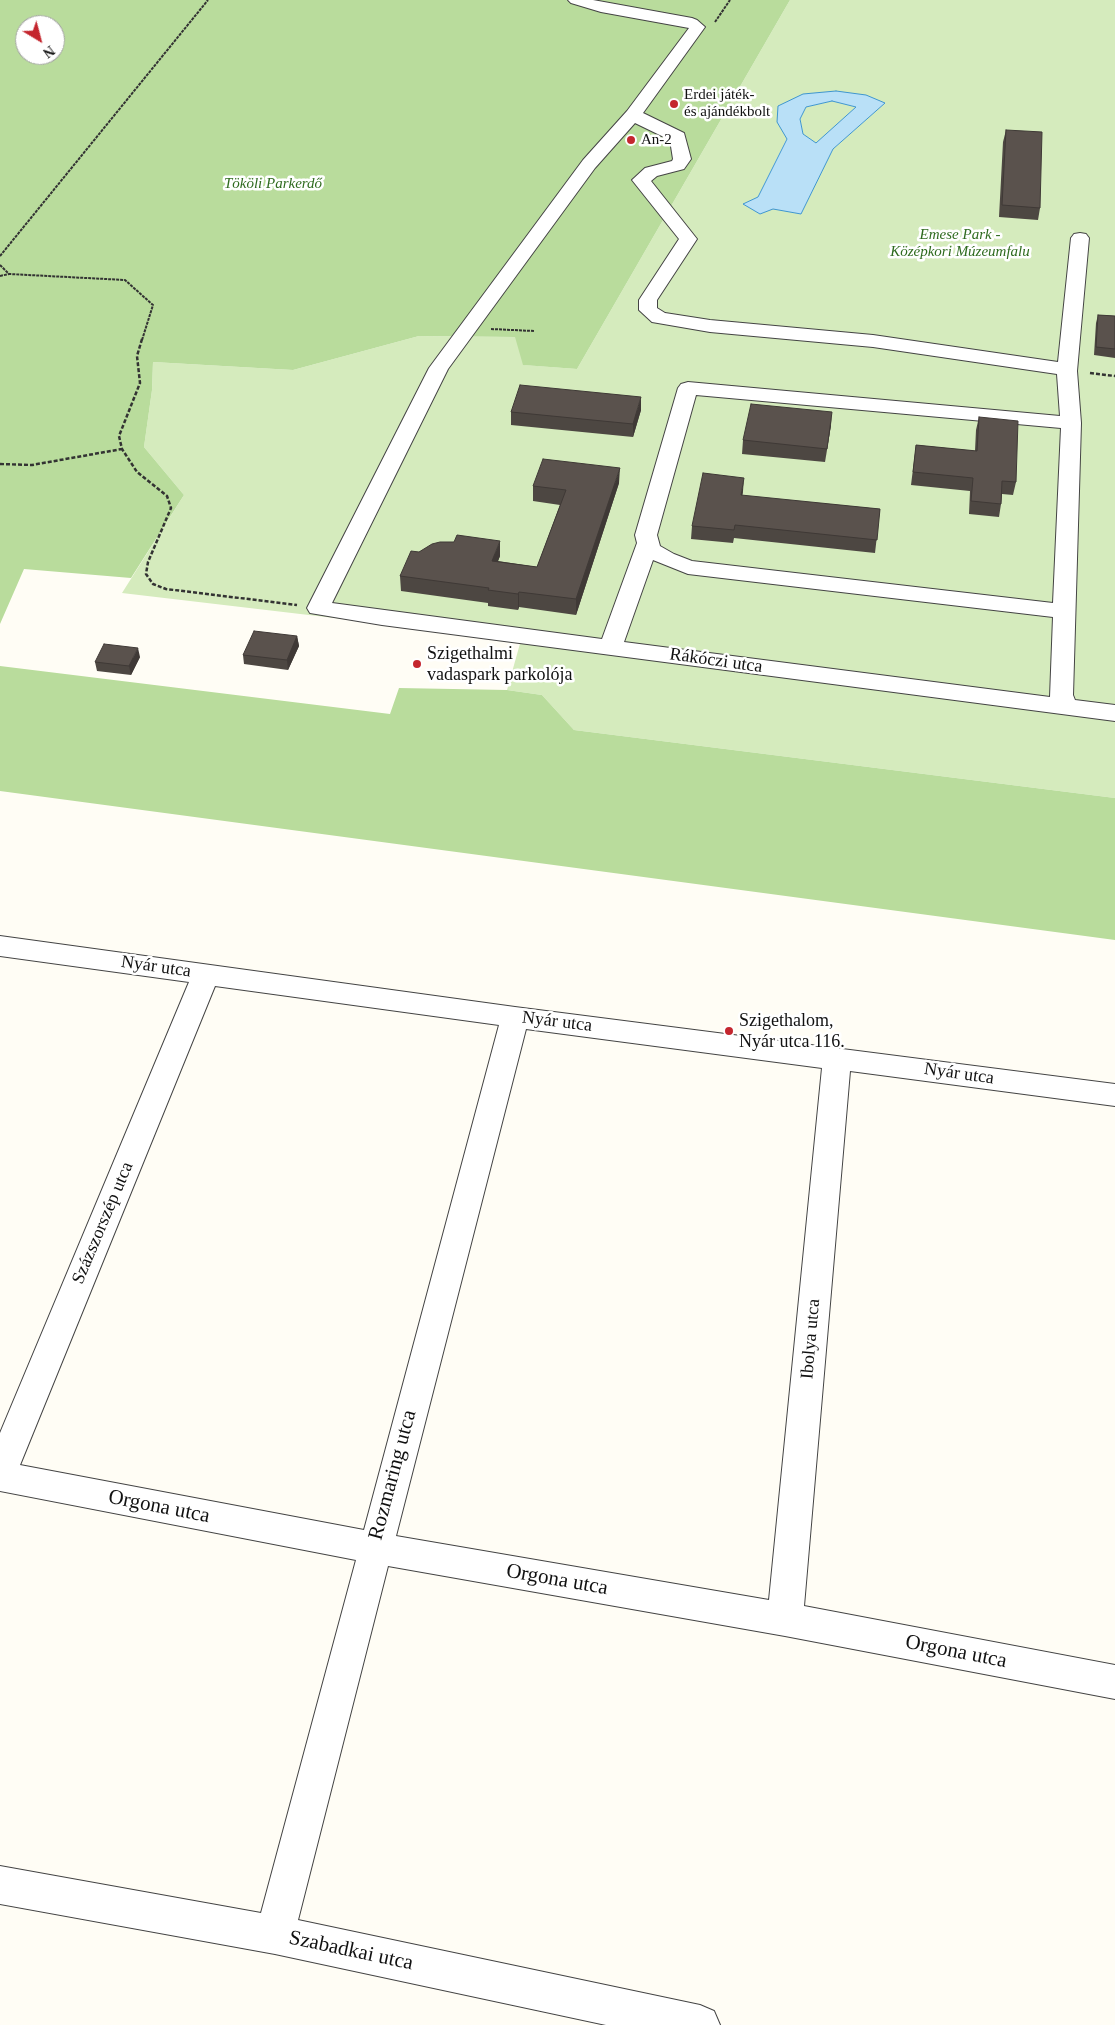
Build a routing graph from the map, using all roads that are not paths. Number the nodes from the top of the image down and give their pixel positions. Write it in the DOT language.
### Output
graph roads {
  1 [pos="576,0"];
  2 [pos="633,115"];
  3 [pos="1080,238"];
  4 [pos="1058,368"];
  5 [pos="1071,423"];
  6 [pos="648,543"];
  7 [pos="1065,611"];
  8 [pos="610,647"];
  9 [pos="1066,707"];
  10 [pos="1115,713"];
  11 [pos="0,946"];
  12 [pos="206,974"];
  13 [pos="515,1017"];
  14 [pos="837,1058"];
  15 [pos="1115,1095"];
  16 [pos="0,1474"];
  17 [pos="374,1548"];
  18 [pos="785,1619"];
  19 [pos="1115,1682"];
  20 [pos="0,1885"];
  21 [pos="275,1935"];
  22 [pos="700,2025"];
  1 -- 2 [label="street"];
  2 -- 4 [label="street"];
  2 -- 8 [label="street, Rákóczi utca"];
  3 -- 5 [label="street"];
  5 -- 6 [label="street"];
  5 -- 7 [label="street"];
  6 -- 7 [label="street"];
  6 -- 8 [label="street"];
  7 -- 9 [label="street"];
  8 -- 9 [label="street, Rákóczi utca"];
  9 -- 10 [label="street, Rákóczi utca"];
  11 -- 12 [label="street, Nyár utca"];
  12 -- 13 [label="street, Nyár utca"];
  12 -- 16 [label="street, Százszorszép utca"];
  13 -- 14 [label="street, Nyár utca"];
  13 -- 17 [label="street, Rozmaring utca"];
  14 -- 15 [label="street, Nyár utca"];
  14 -- 18 [label="street, Ibolya utca"];
  16 -- 17 [label="street, Orgona utca"];
  17 -- 18 [label="street, Orgona utca"];
  17 -- 21 [label="street, Rozmaring utca"];
  18 -- 19 [label="street, Orgona utca"];
  20 -- 21 [label="street, Szabadkai utca"];
  21 -- 22 [label="street, Szabadkai utca"];
}
